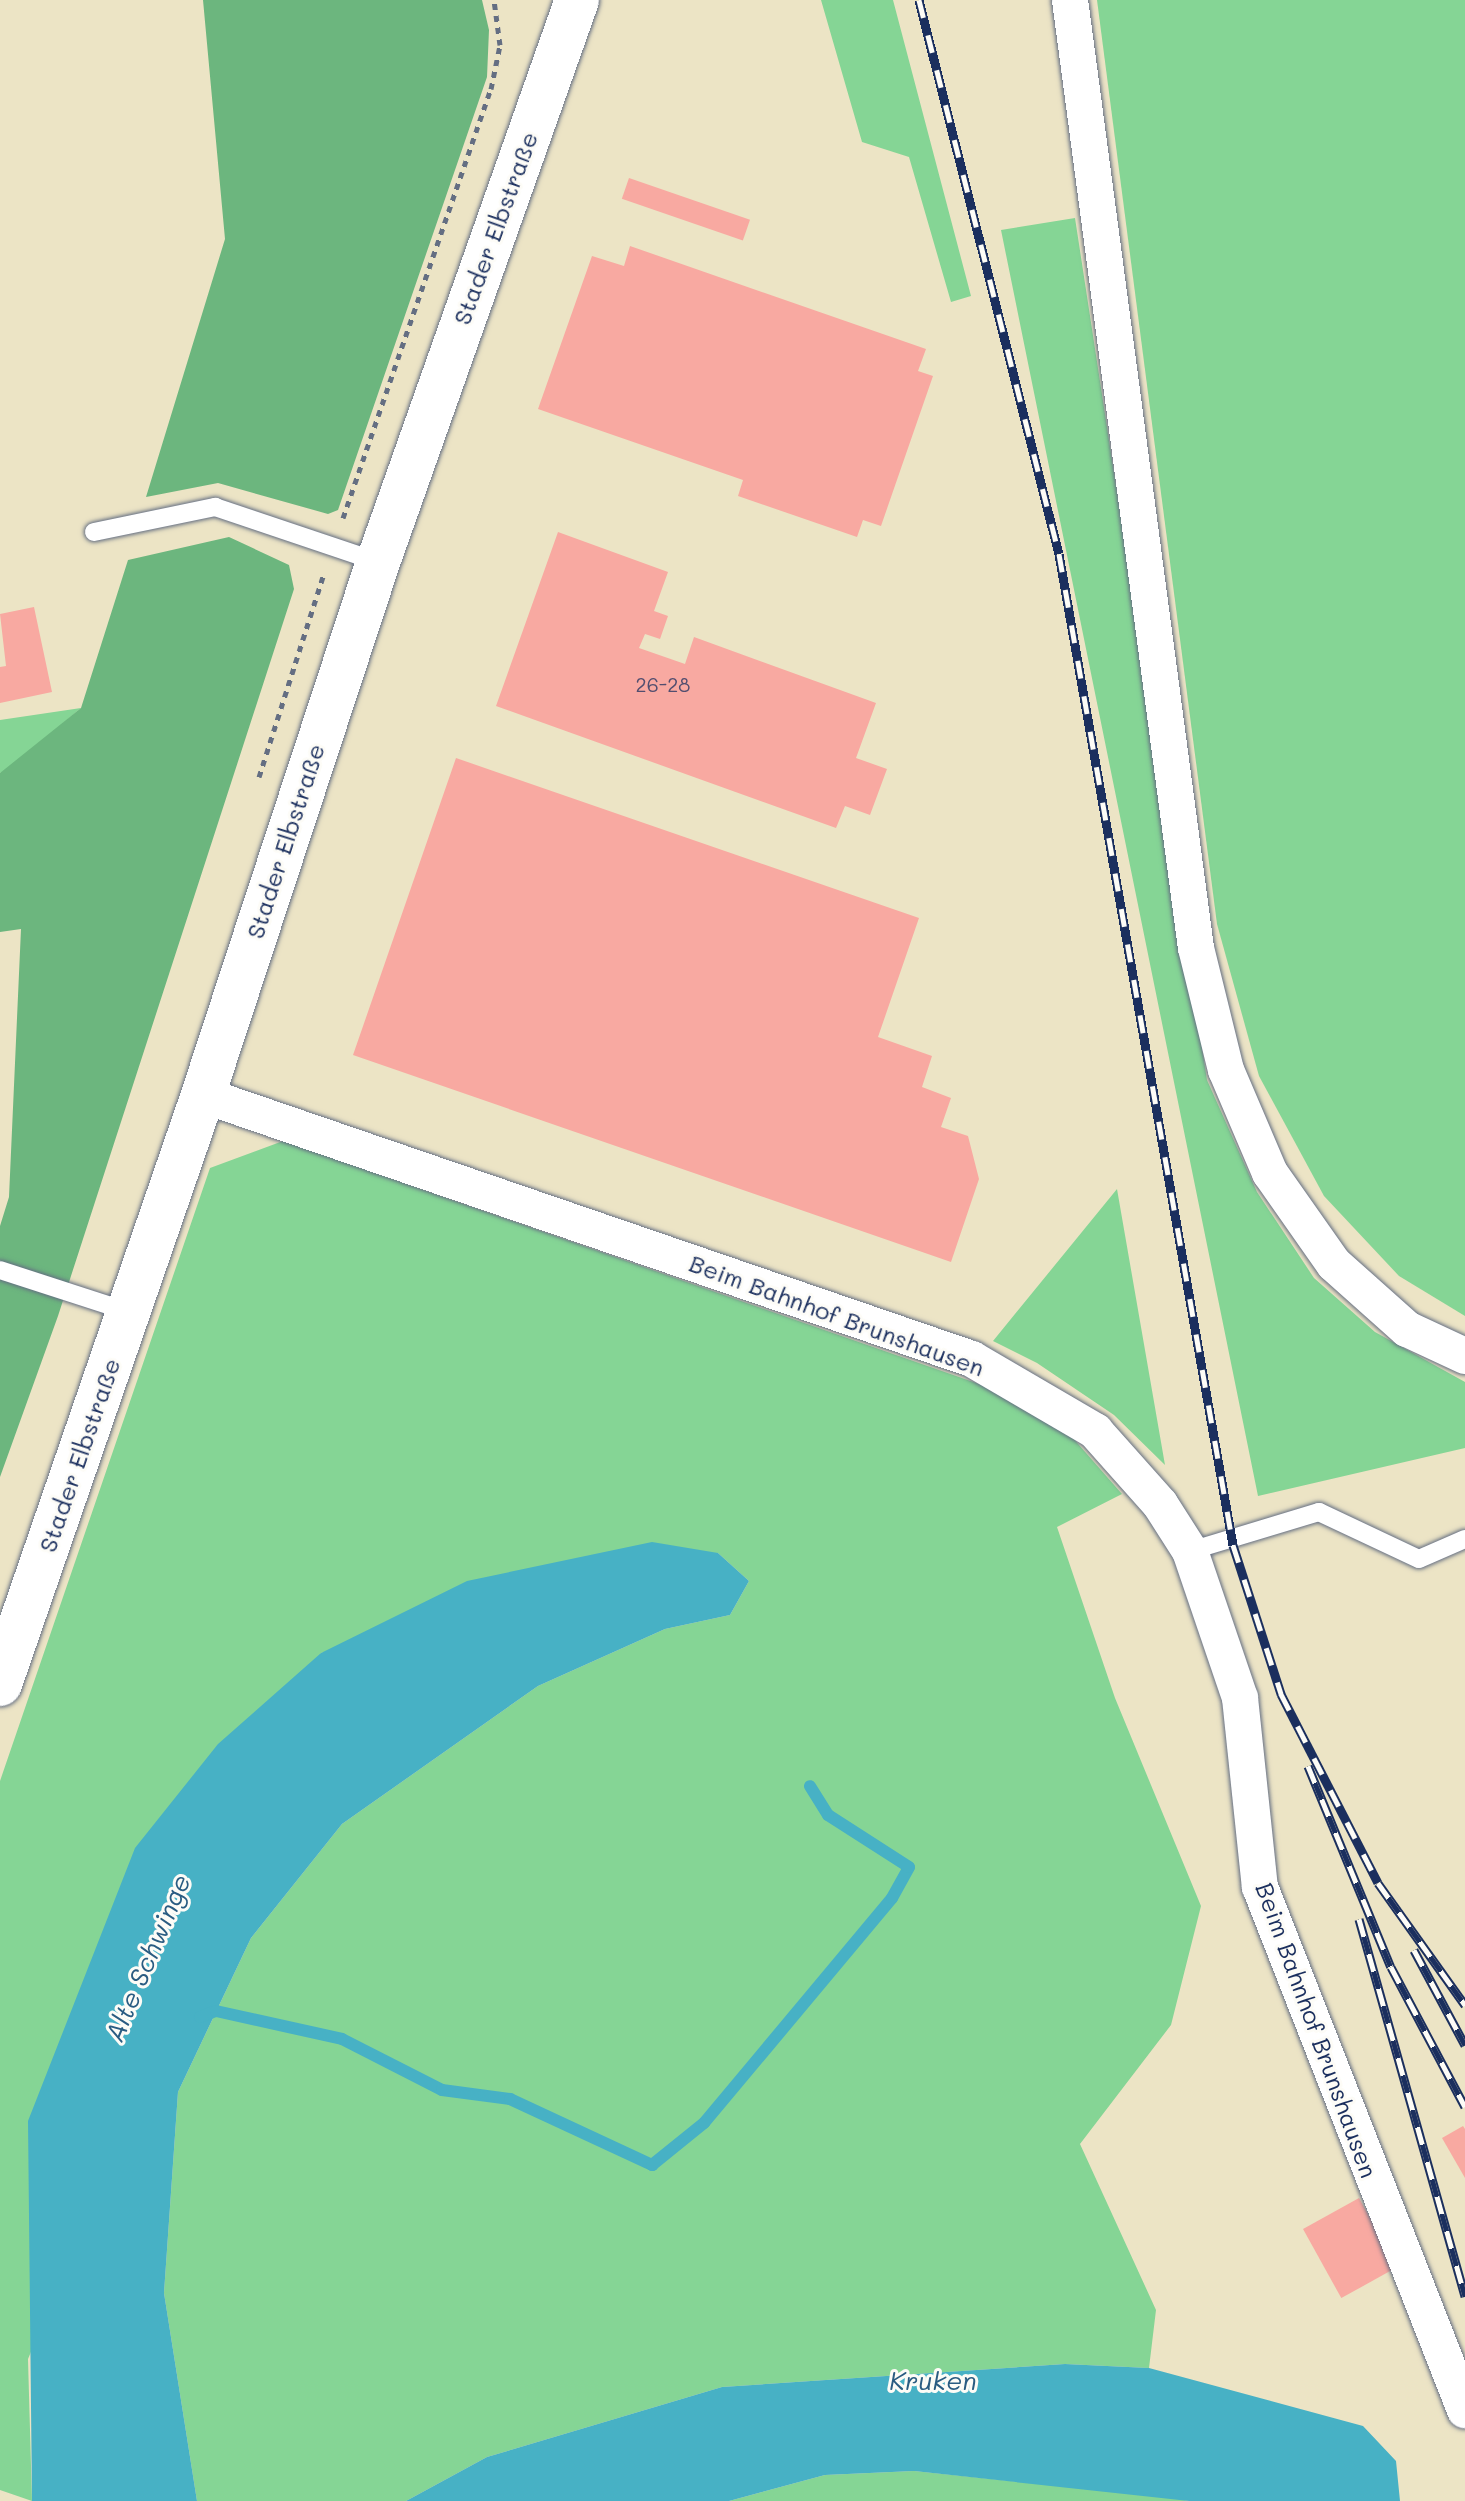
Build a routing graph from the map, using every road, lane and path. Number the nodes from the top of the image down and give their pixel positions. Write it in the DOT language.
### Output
graph roads {
  1 [pos="577,0"];
  2 [pos="1070,0"];
  3 [pos="94,532"];
  4 [pos="378,562"];
  5 [pos="203,1095"];
  6 [pos="0,1270"];
  7 [pos="129,1312"];
  8 [pos="1465,1356"];
  9 [pos="1465,1539"];
  10 [pos="1190,1551"];
  11 [pos="0,1684"];
  12 [pos="1465,2410"];
  1 -- 4 [label="street, Stader Elbstraße"];
  2 -- 8 [label="street"];
  3 -- 4 [label="lane"];
  4 -- 5 [label="street, Stader Elbstraße"];
  5 -- 7 [label="street, Stader Elbstraße"];
  5 -- 10 [label="street, Beim Bahnhof Brunshausen"];
  6 -- 7 [label="lane"];
  7 -- 11 [label="street, Stader Elbstraße"];
  9 -- 10 [label="lane"];
  10 -- 12 [label="street, Beim Bahnhof Brunshausen"];
}
